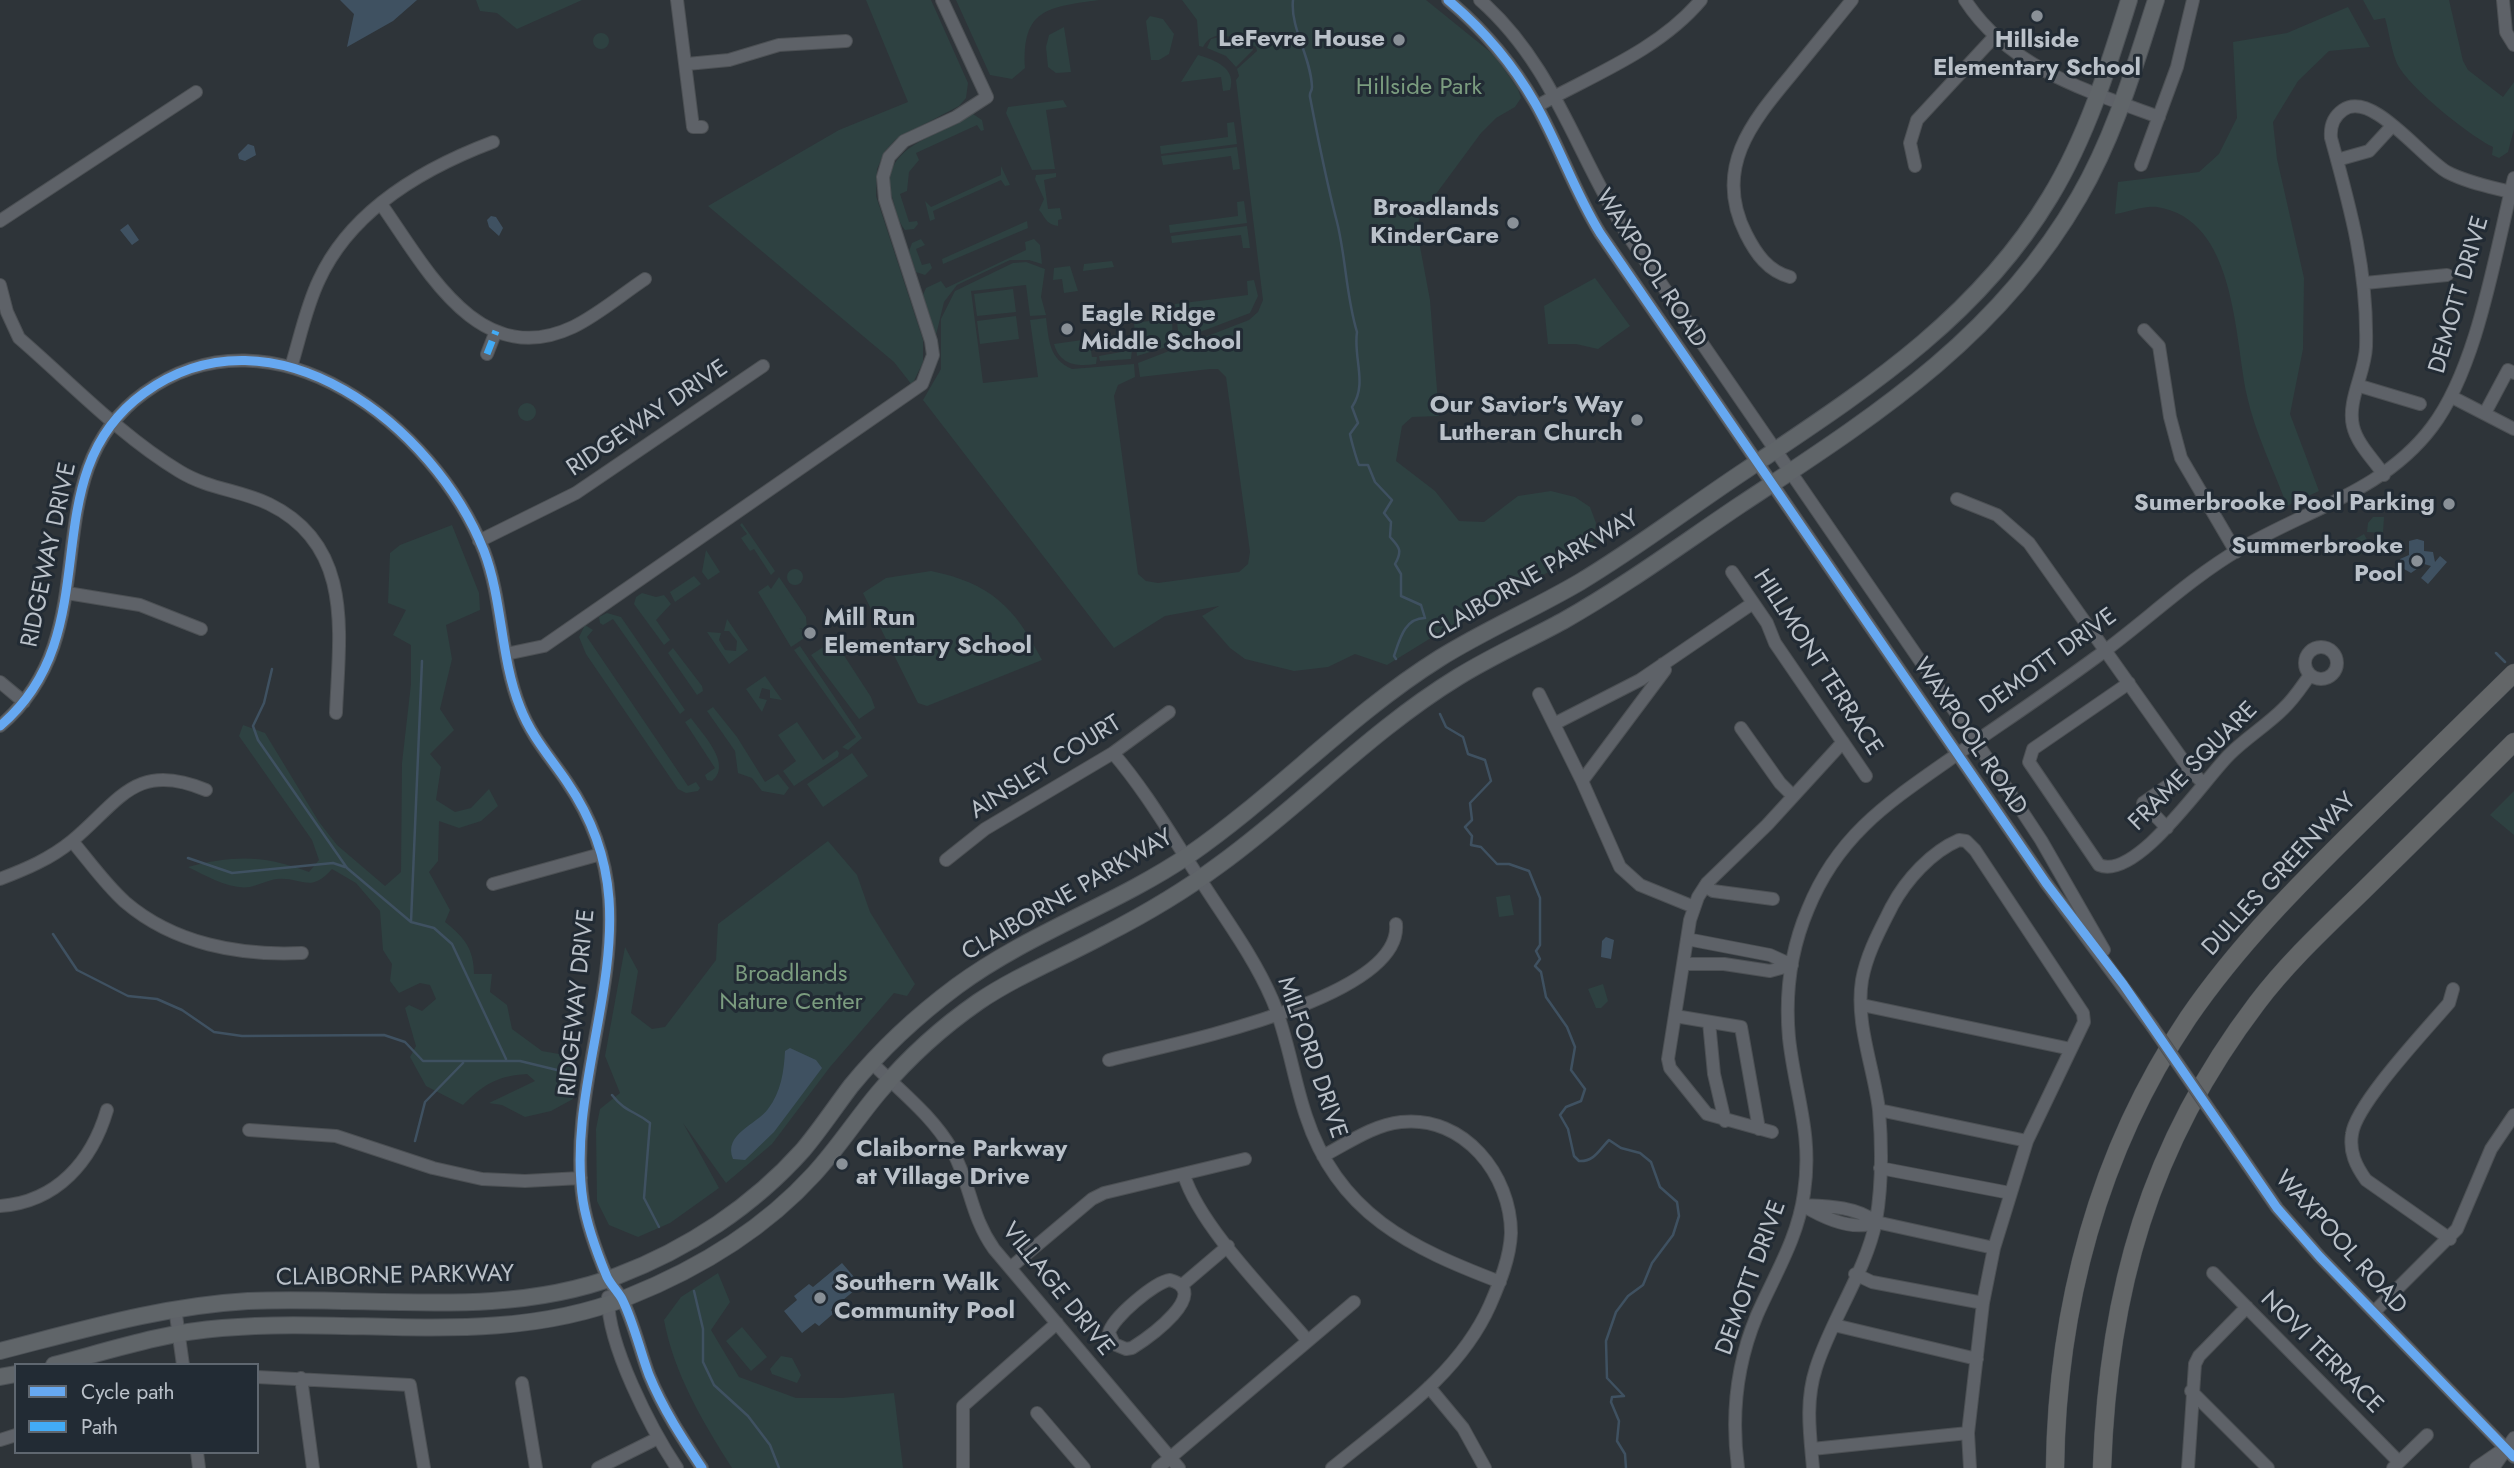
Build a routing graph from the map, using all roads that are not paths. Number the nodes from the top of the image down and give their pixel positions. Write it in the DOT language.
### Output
graph roads {
  1 [pos="677,0"];
  2 [pos="942,0"];
  3 [pos="1448,0"];
  4 [pos="1480,0"];
  5 [pos="1700,0"];
  6 [pos="1852,0"];
  7 [pos="1965,0"];
  8 [pos="2129,0"];
  9 [pos="2155,0"];
  10 [pos="2193,0"];
  11 [pos="2503,0"];
  12 [pos="1995,36"];
  13 [pos="846,41"];
  14 [pos="2514,45"];
  15 [pos="687,64"];
  16 [pos="197,92"];
  17 [pos="2099,94"];
  18 [pos="1556,95"];
  19 [pos="2123,104"];
  20 [pos="1536,106"];
  21 [pos="2159,117"];
  22 [pos="2392,126"];
  23 [pos="702,127"];
  24 [pos="493,142"];
  25 [pos="2337,160"];
  26 [pos="2141,165"];
  27 [pos="1915,166"];
  28 [pos="2514,178"];
  29 [pos="2512,192"];
  30 [pos="381,204"];
  31 [pos="0,220"];
  32 [pos="2447,275"];
  33 [pos="1790,277"];
  34 [pos="645,279"];
  35 [pos="2365,283"];
  36 [pos="0,285"];
  37 [pos="2144,330"];
  38 [pos="496,331"];
  39 [pos="487,354"];
  40 [pos="763,366"];
  41 [pos="291,367"];
  42 [pos="2514,373"];
  43 [pos="2360,386"];
  44 [pos="2452,397"];
  45 [pos="2420,404"];
  46 [pos="2485,414"];
  47 [pos="115,421"];
  48 [pos="2514,429"];
  49 [pos="1776,450"];
  50 [pos="1757,462"];
  51 [pos="1790,471"];
  52 [pos="2384,475"];
  53 [pos="1772,484"];
  54 [pos="1957,499"];
  55 [pos="479,541"];
  56 [pos="2236,552"];
  57 [pos="1732,572"];
  58 [pos="67,593"];
  59 [pos="1753,603"];
  60 [pos="201,629"];
  61 [pos="2105,651"];
  62 [pos="506,654"];
  63 [pos="1663,664"];
  64 [pos="2514,673"];
  65 [pos="2311,675"];
  66 [pos="0,682"];
  67 [pos="2129,683"];
  68 [pos="1539,694"];
  69 [pos="24,702"];
  70 [pos="1169,712"];
  71 [pos="335,713"];
  72 [pos="1554,724"];
  73 [pos="0,726"];
  74 [pos="1741,727"];
  75 [pos="1975,741"];
  76 [pos="1843,742"];
  77 [pos="2514,742"];
  78 [pos="1113,753"];
  79 [pos="1957,754"];
  80 [pos="2190,771"];
  81 [pos="1866,776"];
  82 [pos="1583,780"];
  83 [pos="2204,784"];
  84 [pos="206,790"];
  85 [pos="1793,796"];
  86 [pos="2167,828"];
  87 [pos="72,841"];
  88 [pos="601,853"];
  89 [pos="1185,857"];
  90 [pos="946,860"];
  91 [pos="0,879"];
  92 [pos="1199,879"];
  93 [pos="493,884"];
  94 [pos="1705,886"];
  95 [pos="1773,899"];
  96 [pos="1694,907"];
  97 [pos="1396,924"];
  98 [pos="1687,939"];
  99 [pos="1727,948"];
  100 [pos="302,953"];
  101 [pos="1683,964"];
  102 [pos="1724,964"];
  103 [pos="1792,965"];
  104 [pos="2123,984"];
  105 [pos="2453,989"];
  106 [pos="1862,1005"];
  107 [pos="1277,1014"];
  108 [pos="1675,1016"];
  109 [pos="1709,1022"];
  110 [pos="2071,1049"];
  111 [pos="1109,1060"];
  112 [pos="872,1063"];
  113 [pos="889,1080"];
  114 [pos="107,1110"];
  115 [pos="1879,1110"];
  116 [pos="2514,1115"];
  117 [pos="1725,1121"];
  118 [pos="249,1130"];
  119 [pos="2027,1141"];
  120 [pos="1323,1156"];
  121 [pos="1245,1159"];
  122 [pos="1880,1168"];
  123 [pos="1184,1175"];
  124 [pos="581,1178"];
  125 [pos="2010,1193"];
  126 [pos="1802,1205"];
  127 [pos="0,1206"];
  128 [pos="1875,1222"];
  129 [pos="2450,1238"];
  130 [pos="1228,1246"];
  131 [pos="1994,1248"];
  132 [pos="1010,1268"];
  133 [pos="2213,1273"];
  134 [pos="1855,1274"];
  135 [pos="608,1279"];
  136 [pos="1500,1282"];
  137 [pos="1181,1286"];
  138 [pos="615,1302"];
  139 [pos="1354,1302"];
  140 [pos="1983,1303"];
  141 [pos="2247,1307"];
  142 [pos="176,1308"];
  143 [pos="2374,1312"];
  144 [pos="1056,1323"];
  145 [pos="1834,1325"];
  146 [pos="179,1335"];
  147 [pos="1308,1341"];
  148 [pos="0,1351"];
  149 [pos="1977,1359"];
  150 [pos="62,1363"];
  151 [pos="183,1363"];
  152 [pos="259,1377"];
  153 [pos="301,1378"];
  154 [pos="522,1383"];
  155 [pos="1429,1387"];
  156 [pos="2192,1391"];
  157 [pos="1037,1413"];
  158 [pos="1968,1433"];
  159 [pos="2427,1435"];
  160 [pos="658,1438"];
  161 [pos="2511,1447"];
  162 [pos="1812,1449"];
  163 [pos="1170,1458"];
  164 [pos="2396,1465"];
  165 [pos="313,1468"];
  166 [pos="424,1468"];
  167 [pos="536,1468"];
  168 [pos="598,1468"];
  169 [pos="677,1468"];
  170 [pos="702,1468"];
  171 [pos="963,1468"];
  172 [pos="1084,1468"];
  173 [pos="1158,1468"];
  174 [pos="1179,1468"];
  175 [pos="1332,1468"];
  176 [pos="1485,1468"];
  177 [pos="1738,1468"];
  178 [pos="1813,1468"];
  179 [pos="1970,1468"];
  180 [pos="2055,1468"];
  181 [pos="2102,1468"];
  182 [pos="2188,1468"];
  183 [pos="2269,1468"];
  184 [pos="2476,1468"];
  185 [pos="2493,1468"];
  1 -- 15 [label="street"];
  2 -- 62 [label="street"];
  3 -- 20 [label="street, WAXPOOL ROAD"];
  4 -- 18 [label="street, WAXPOOL ROAD"];
  5 -- 18 [label="street"];
  6 -- 33 [label="street"];
  7 -- 12 [label="street"];
  8 -- 17 [label="main road, CLAIBORNE PARKWAY"];
  9 -- 19 [label="main road, CLAIBORNE PARKWAY"];
  10 -- 21 [label="street"];
  11 -- 14 [label="street"];
  12 -- 17 [label="street"];
  12 -- 27 [label="street"];
  13 -- 15 [label="street"];
  15 -- 23 [label="street"];
  16 -- 31 [label="street"];
  17 -- 19 [label="street"];
  17 -- 49 [label="main road, CLAIBORNE PARKWAY"];
  18 -- 20 [label="street"];
  18 -- 49 [label="street, WAXPOOL ROAD"];
  19 -- 21 [label="street"];
  19 -- 51 [label="main road, CLAIBORNE PARKWAY"];
  20 -- 50 [label="street, WAXPOOL ROAD"];
  21 -- 26 [label="street"];
  22 -- 25 [label="street"];
  22 -- 25 [label="street"];
  22 -- 29 [label="street"];
  24 -- 30 [label="street"];
  25 -- 35 [label="street"];
  28 -- 29 [label="street, DEMOTT DRIVE"];
  29 -- 44 [label="street, DEMOTT DRIVE"];
  30 -- 38 [label="street"];
  30 -- 41 [label="street"];
  32 -- 35 [label="street"];
  34 -- 38 [label="street"];
  35 -- 43 [label="street"];
  36 -- 47 [label="street"];
  37 -- 56 [label="street"];
  38 -- 39 [label="street"];
  40 -- 55 [label="street, RIDGEWAY DRIVE"];
  41 -- 47 [label="street, RIDGEWAY DRIVE"];
  41 -- 55 [label="street, RIDGEWAY DRIVE"];
  42 -- 46 [label="street"];
  43 -- 45 [label="street"];
  43 -- 52 [label="street"];
  44 -- 46 [label="street"];
  44 -- 52 [label="street, DEMOTT DRIVE"];
  46 -- 48 [label="street"];
  47 -- 58 [label="street, RIDGEWAY DRIVE"];
  47 -- 71 [label="street"];
  49 -- 50 [label="main road, CLAIBORNE PARKWAY"];
  49 -- 51 [label="street, WAXPOOL ROAD"];
  50 -- 53 [label="street, WAXPOOL ROAD"];
  50 -- 89 [label="main road, CLAIBORNE PARKWAY"];
  51 -- 53 [label="main road, CLAIBORNE PARKWAY"];
  51 -- 75 [label="street, WAXPOOL ROAD"];
  52 -- 56 [label="street, DEMOTT DRIVE"];
  53 -- 79 [label="street, WAXPOOL ROAD"];
  53 -- 92 [label="main road, CLAIBORNE PARKWAY"];
  54 -- 61 [label="street"];
  55 -- 62 [label="street, RIDGEWAY DRIVE"];
  56 -- 61 [label="street, DEMOTT DRIVE"];
  57 -- 59 [label="street, HILLMONT TERRACE"];
  58 -- 60 [label="street"];
  58 -- 69 [label="street, RIDGEWAY DRIVE"];
  59 -- 63 [label="street"];
  59 -- 76 [label="street, HILLMONT TERRACE"];
  61 -- 67 [label="street"];
  61 -- 75 [label="street, DEMOTT DRIVE"];
  62 -- 88 [label="street, RIDGEWAY DRIVE"];
  63 -- 72 [label="street"];
  63 -- 82 [label="street"];
  64 -- 180 [label="highway, DULLES GREENWAY"];
  65 -- 83 [label="street, FRAME SQUARE"];
  66 -- 69 [label="street"];
  67 -- 80 [label="street"];
  67 -- 86 [label="street, FRAME SQUARE"];
  68 -- 72 [label="street"];
  69 -- 73 [label="street, RIDGEWAY DRIVE"];
  70 -- 78 [label="street, AINSLEY COURT"];
  72 -- 82 [label="street"];
  74 -- 85 [label="street"];
  75 -- 79 [label="street, DEMOTT DRIVE"];
  75 -- 104 [label="street, WAXPOOL ROAD"];
  76 -- 81 [label="street, HILLMONT TERRACE"];
  76 -- 85 [label="street"];
  77 -- 181 [label="highway"];
  78 -- 89 [label="street, MILFORD DRIVE"];
  78 -- 90 [label="street, AINSLEY COURT"];
  79 -- 103 [label="street, DEMOTT DRIVE"];
  79 -- 104 [label="street, WAXPOOL ROAD"];
  80 -- 83 [label="street"];
  80 -- 86 [label="street"];
  82 -- 96 [label="street"];
  83 -- 86 [label="street, FRAME SQUARE"];
  84 -- 87 [label="street"];
  85 -- 94 [label="street"];
  87 -- 91 [label="street"];
  87 -- 100 [label="street"];
  88 -- 93 [label="street"];
  88 -- 124 [label="street, RIDGEWAY DRIVE"];
  89 -- 92 [label="street, MILFORD DRIVE"];
  89 -- 112 [label="main road, CLAIBORNE PARKWAY"];
  92 -- 107 [label="street, MILFORD DRIVE"];
  92 -- 113 [label="main road, CLAIBORNE PARKWAY"];
  94 -- 95 [label="street"];
  94 -- 96 [label="street"];
  96 -- 98 [label="street"];
  97 -- 107 [label="street"];
  98 -- 99 [label="street"];
  98 -- 101 [label="street"];
  99 -- 102 [label="street"];
  99 -- 103 [label="street"];
  101 -- 102 [label="street"];
  101 -- 108 [label="street"];
  102 -- 103 [label="street"];
  103 -- 126 [label="street, DEMOTT DRIVE"];
  104 -- 143 [label="street, WAXPOOL ROAD, bridge"];
  105 -- 129 [label="street"];
  106 -- 110 [label="street"];
  106 -- 110 [label="street"];
  106 -- 115 [label="street"];
  107 -- 111 [label="street"];
  107 -- 120 [label="street, MILFORD DRIVE"];
  108 -- 109 [label="street"];
  108 -- 117 [label="street"];
  109 -- 117 [label="street"];
  109 -- 117 [label="street"];
  110 -- 119 [label="street"];
  112 -- 113 [label="street, VILLAGE DRIVE"];
  112 -- 135 [label="main road, CLAIBORNE PARKWAY"];
  113 -- 132 [label="street, VILLAGE DRIVE"];
  113 -- 138 [label="main road, CLAIBORNE PARKWAY"];
  114 -- 127 [label="street"];
  115 -- 119 [label="street"];
  115 -- 122 [label="street"];
  116 -- 129 [label="street"];
  118 -- 124 [label="street"];
  119 -- 125 [label="street"];
  120 -- 136 [label="street, MILFORD DRIVE"];
  120 -- 136 [label="street"];
  121 -- 123 [label="street"];
  122 -- 125 [label="street"];
  122 -- 128 [label="street"];
  123 -- 130 [label="street"];
  123 -- 132 [label="street"];
  124 -- 135 [label="street, RIDGEWAY DRIVE"];
  125 -- 131 [label="street"];
  126 -- 128 [label="street"];
  126 -- 177 [label="street, DEMOTT DRIVE"];
  128 -- 131 [label="street"];
  128 -- 134 [label="street"];
  129 -- 143 [label="street"];
  130 -- 137 [label="street"];
  130 -- 147 [label="street"];
  131 -- 140 [label="street"];
  132 -- 144 [label="street, VILLAGE DRIVE"];
  133 -- 141 [label="street, NOVI TERRACE"];
  134 -- 140 [label="street"];
  134 -- 145 [label="street"];
  135 -- 138 [label="street, RIDGEWAY DRIVE"];
  135 -- 142 [label="main road, CLAIBORNE PARKWAY"];
  136 -- 155 [label="street"];
  137 -- 137 [label="street"];
  138 -- 146 [label="main road, CLAIBORNE PARKWAY"];
  138 -- 160 [label="street"];
  138 -- 170 [label="street"];
  139 -- 147 [label="street"];
  140 -- 149 [label="street"];
  141 -- 156 [label="street"];
  141 -- 164 [label="street, NOVI TERRACE"];
  142 -- 146 [label="street"];
  142 -- 148 [label="main road, CLAIBORNE PARKWAY"];
  143 -- 161 [label="street, WAXPOOL ROAD"];
  144 -- 163 [label="street, VILLAGE DRIVE"];
  144 -- 171 [label="street"];
  145 -- 149 [label="street"];
  145 -- 162 [label="street"];
  146 -- 150 [label="main road, CLAIBORNE PARKWAY"];
  146 -- 151 [label="street"];
  147 -- 163 [label="street"];
  149 -- 158 [label="street"];
  152 -- 153 [label="street"];
  153 -- 165 [label="street"];
  153 -- 166 [label="street"];
  154 -- 167 [label="street"];
  155 -- 175 [label="street"];
  155 -- 176 [label="street"];
  156 -- 182 [label="street"];
  156 -- 183 [label="street"];
  157 -- 172 [label="street"];
  158 -- 162 [label="street"];
  158 -- 179 [label="street"];
  159 -- 164 [label="street"];
  160 -- 168 [label="street"];
  160 -- 169 [label="street"];
  161 -- 184 [label="street"];
  161 -- 185 [label="street"];
  162 -- 178 [label="street"];
  163 -- 173 [label="street"];
  163 -- 174 [label="street, VILLAGE DRIVE"];
}
